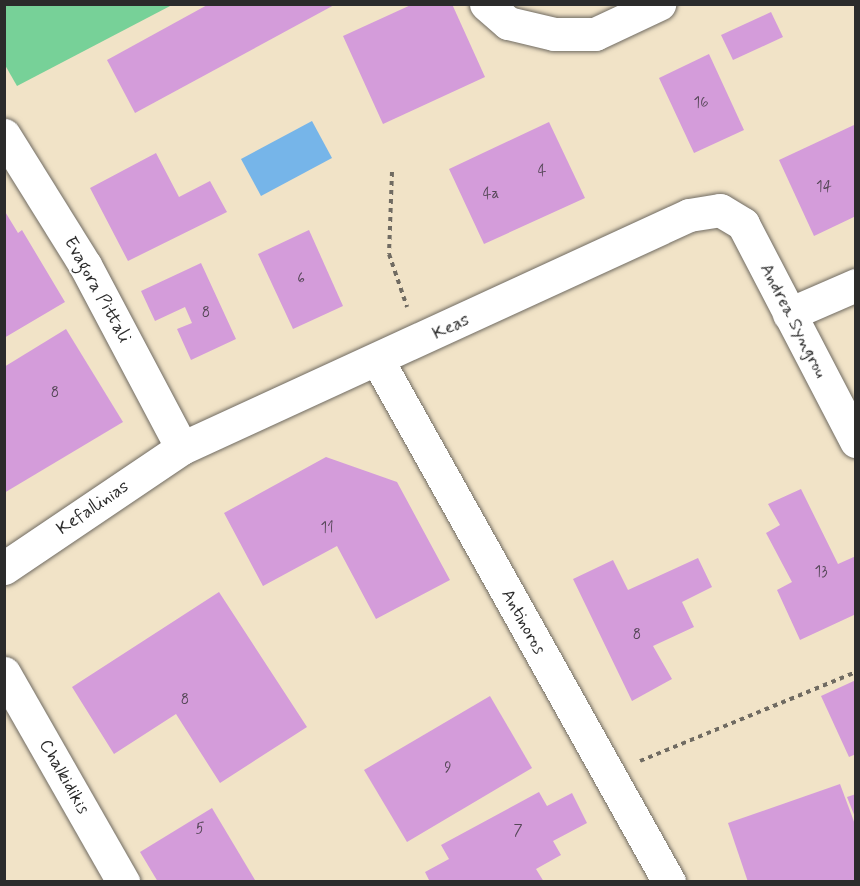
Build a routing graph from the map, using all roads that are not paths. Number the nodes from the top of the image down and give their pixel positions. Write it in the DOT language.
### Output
graph roads {
  1 [pos="486,4"];
  2 [pos="659,4"];
  3 [pos="4,135"];
  4 [pos="720,210"];
  5 [pos="855,285"];
  6 [pos="789,314"];
  7 [pos="378,361"];
  8 [pos="855,441"];
  9 [pos="182,448"];
  10 [pos="4,568"];
  11 [pos="4,673"];
  12 [pos="123,882"];
  13 [pos="669,882"];
  1 -- 2 [label="street"];
  3 -- 9 [label="street, Evagora Pittali"];
  4 -- 6 [label="street, Andrea Syngrou"];
  4 -- 7 [label="street, Keas"];
  5 -- 6 [label="street"];
  6 -- 8 [label="street, Andrea Syngrou"];
  7 -- 9 [label="street, Keas"];
  7 -- 13 [label="street, Antinoros"];
  9 -- 10 [label="street, Kefallinias"];
  11 -- 12 [label="street, Chalkidikis"];
}
